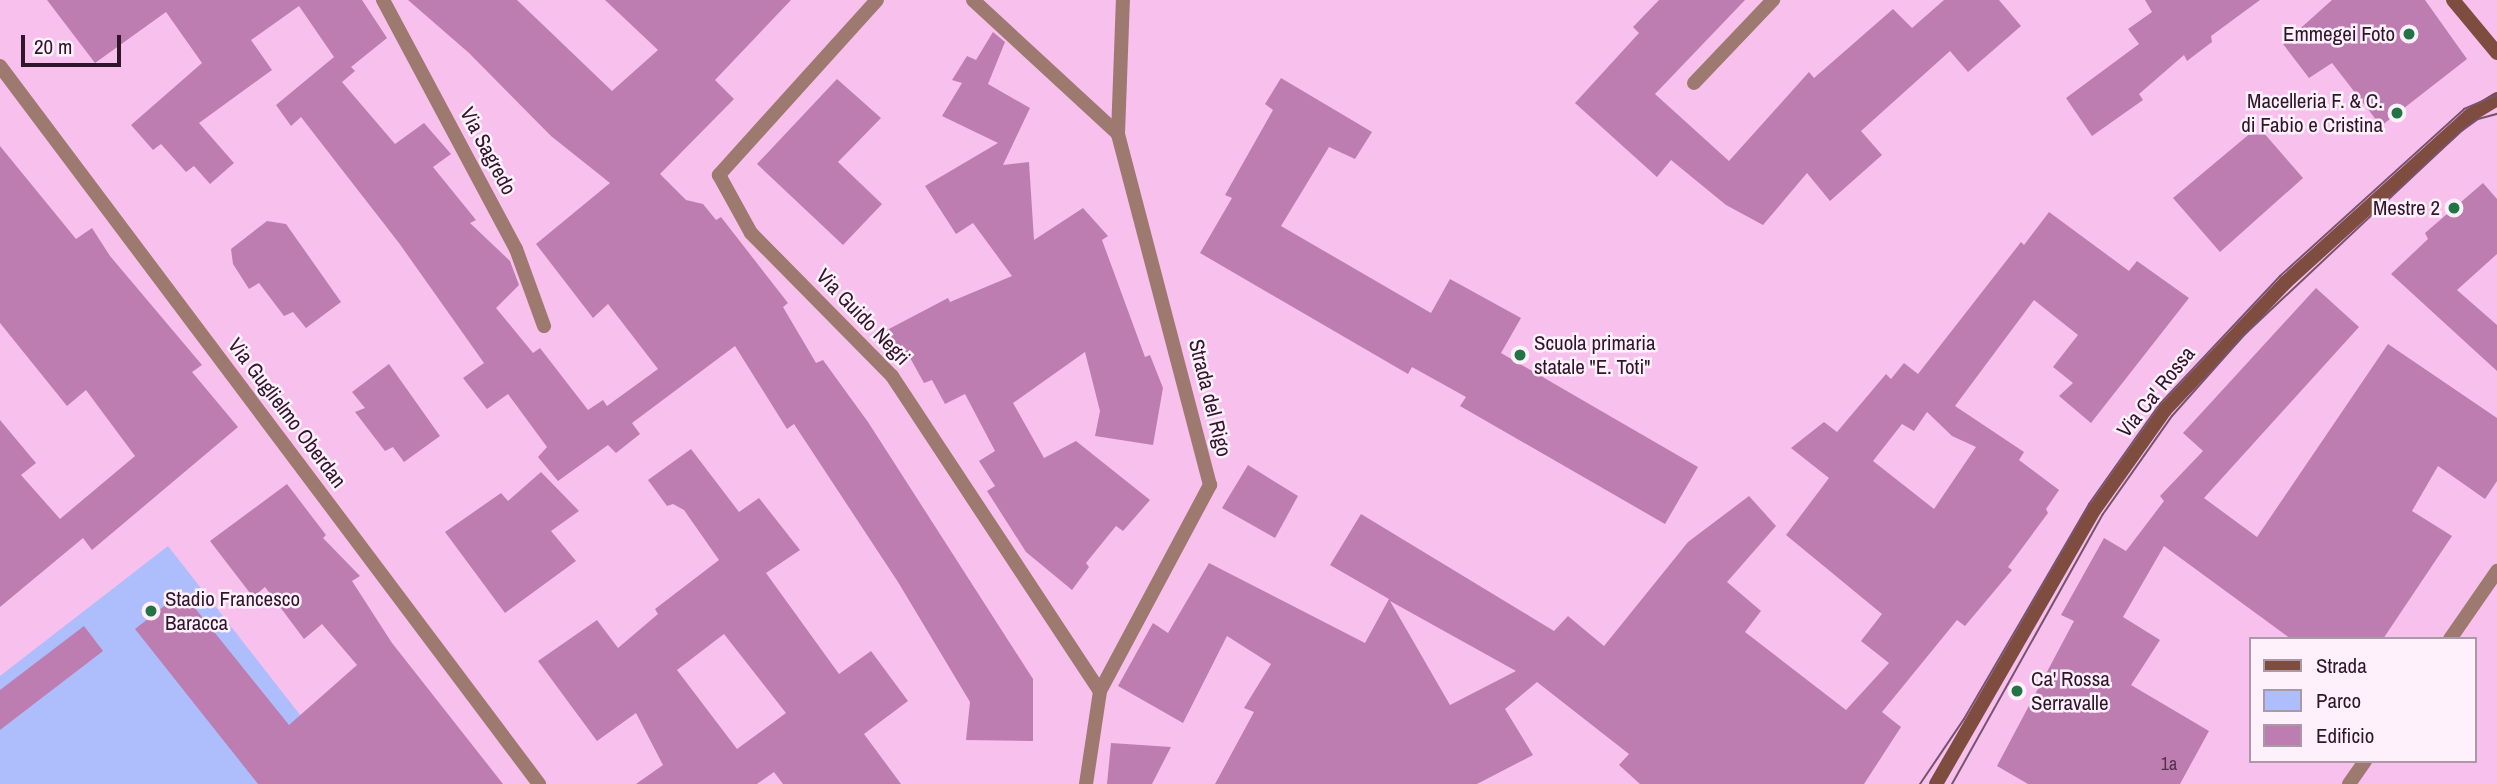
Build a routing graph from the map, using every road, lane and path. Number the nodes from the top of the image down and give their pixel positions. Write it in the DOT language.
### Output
graph roads {
  1 [pos="383,0"];
  2 [pos="877,0"];
  3 [pos="973,0"];
  4 [pos="1123,0"];
  5 [pos="1773,0"];
  6 [pos="2453,0"];
  7 [pos="2497,53"];
  8 [pos="0,66"];
  9 [pos="1694,83"];
  10 [pos="2497,99"];
  11 [pos="1118,134"];
  12 [pos="544,326"];
  13 [pos="2497,572"];
  14 [pos="2451,637"];
  15 [pos="1100,691"];
  16 [pos="2364,763"];
  17 [pos="1940,783"];
  18 [pos="540,784"];
  19 [pos="1086,784"];
  20 [pos="2349,784"];
  1 -- 12 [label="street, Via Sagredo"];
  2 -- 15 [label="street, Via Guido Negri"];
  3 -- 11 [label="street"];
  4 -- 11 [label="street, Strada del Rigo"];
  5 -- 9 [label="street"];
  6 -- 7 [label="street"];
  8 -- 18 [label="street, Via Guglielmo Oberdan"];
  10 -- 17 [label="street, Via Ca' Rossa"];
  11 -- 15 [label="street, Strada del Rigo"];
  13 -- 14 [label="street"];
  15 -- 19 [label="street, Strada del Rigo"];
  16 -- 20 [label="street"];
}
